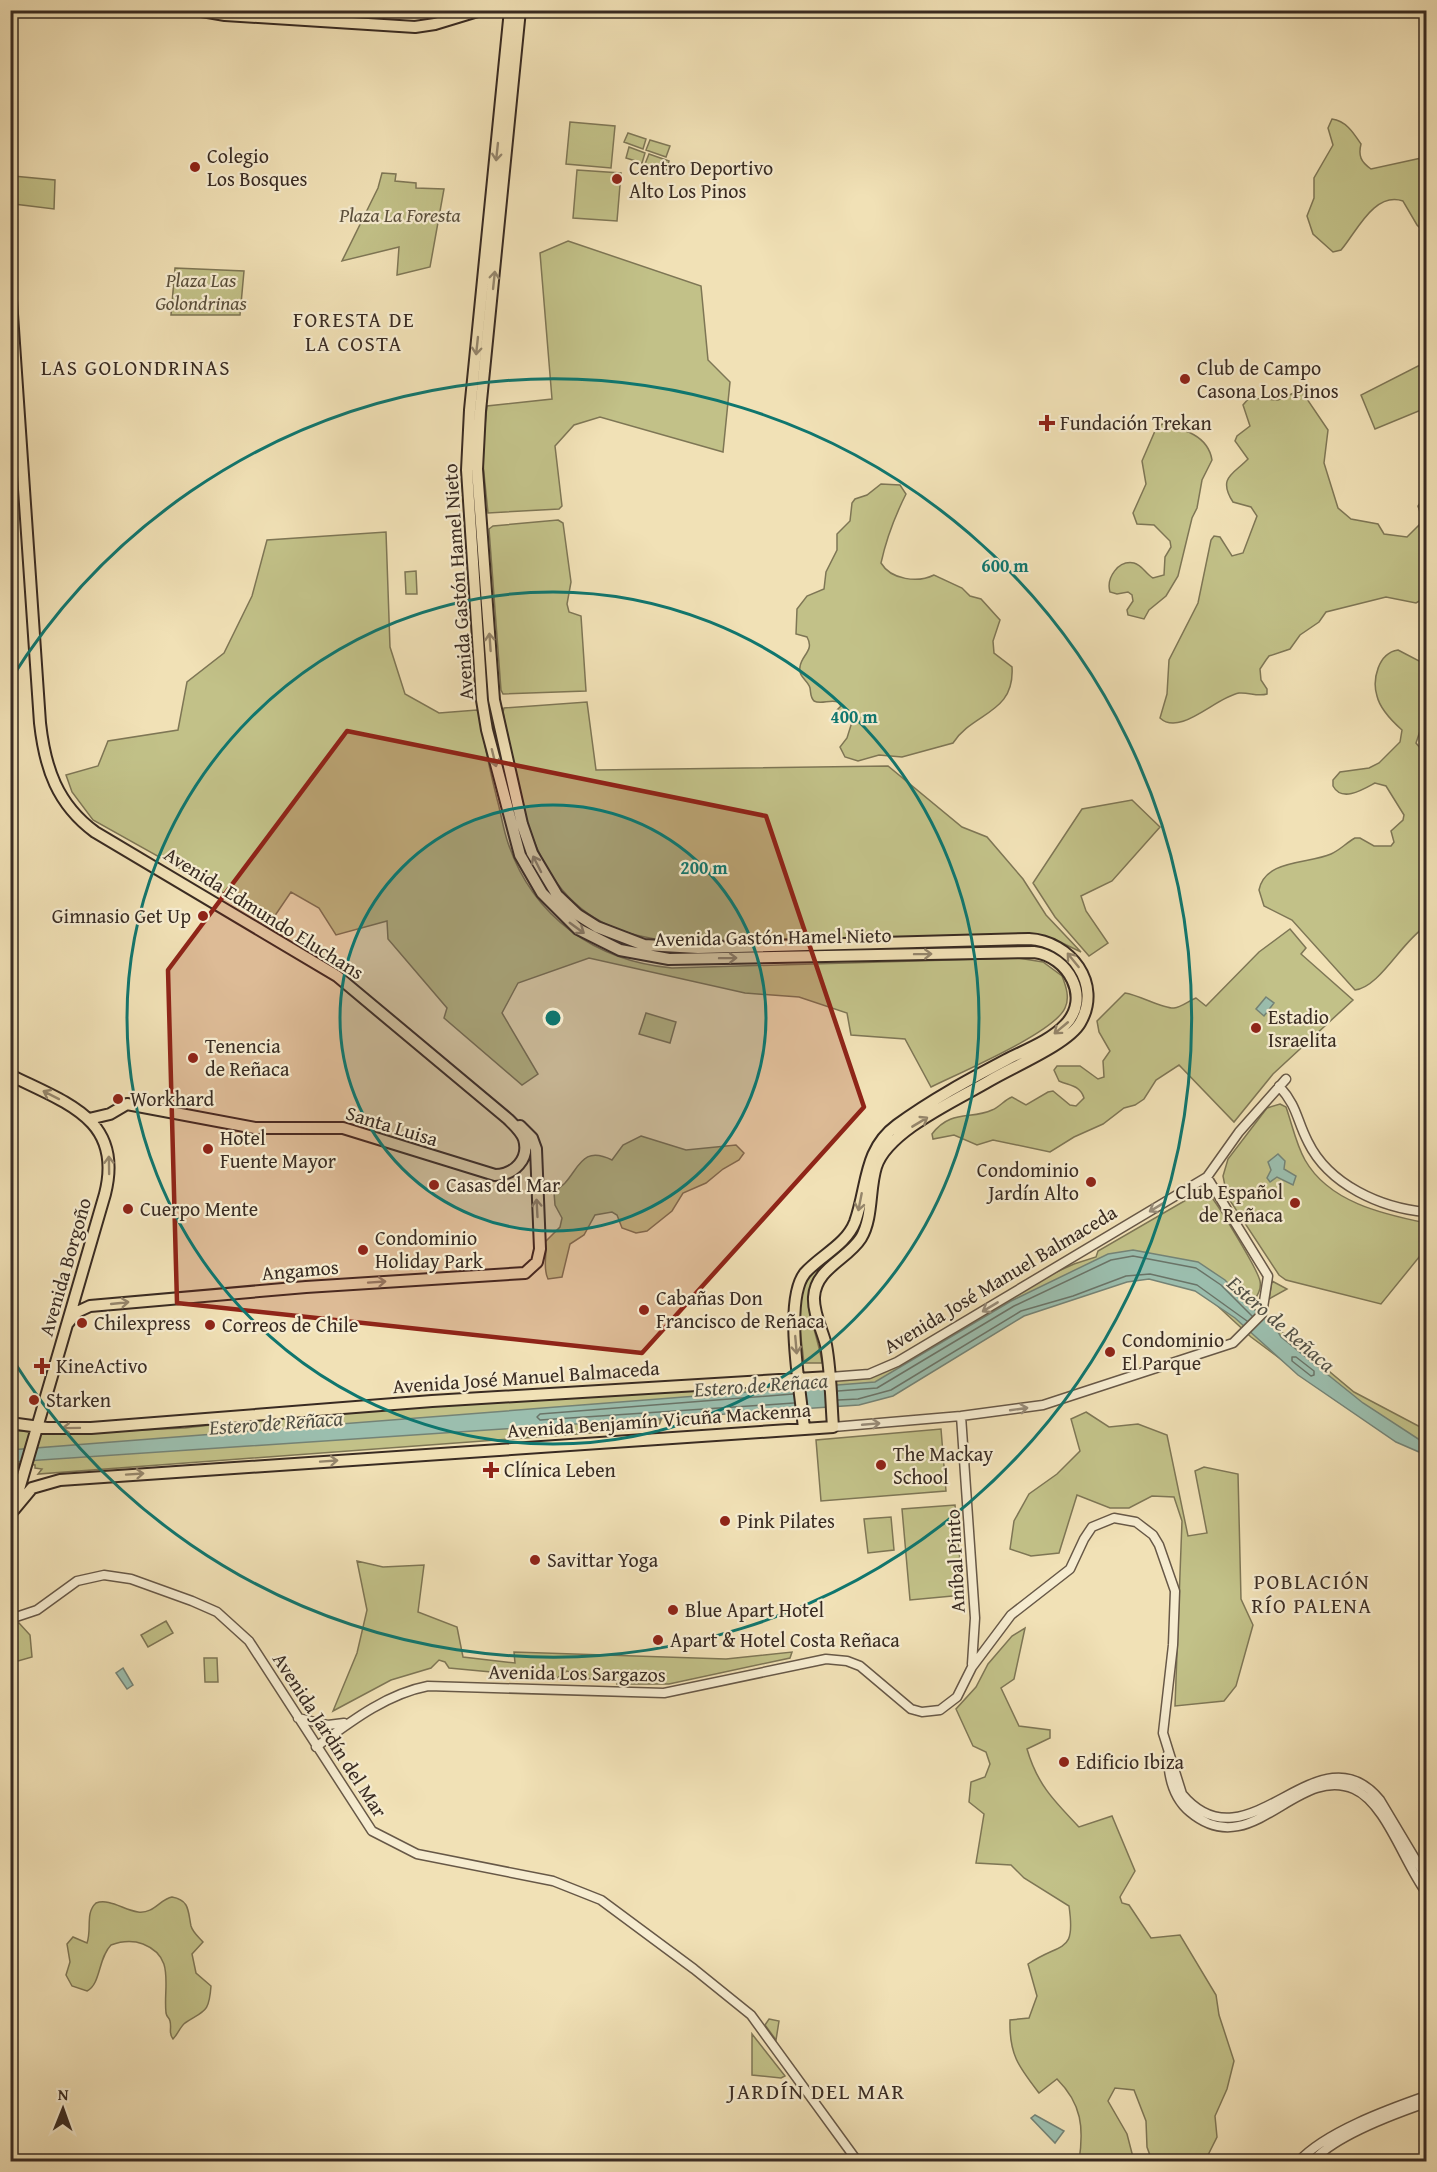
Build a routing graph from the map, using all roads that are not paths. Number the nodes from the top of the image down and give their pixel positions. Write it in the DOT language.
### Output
graph roads {
  1 [pos="196,10"];
  2 [pos="481,10"];
  3 [pos="510,10"];
  4 [pos="520,10"];
  5 [pos="10,285"];
  6 [pos="10,1075"];
  7 [pos="1278,1086"];
  8 [pos="1270,1095"];
  9 [pos="1294,1102"];
  10 [pos="89,1119"];
  11 [pos="508,1119"];
  12 [pos="536,1155"];
  13 [pos="522,1160"];
  14 [pos="1207,1177"];
  15 [pos="1426,1212"];
  16 [pos="68,1323"];
  17 [pos="830,1380"];
  18 [pos="800,1382"];
  19 [pos="962,1416"];
  20 [pos="10,1423"];
  21 [pos="38,1427"];
  22 [pos="833,1427"];
  23 [pos="804,1429"];
  24 [pos="11,1513"];
  25 [pos="10,1619"];
  26 [pos="972,1667"];
  27 [pos="298,1718"];
  28 [pos="351,1721"];
  29 [pos="316,1747"];
  30 [pos="1169,1751"];
  31 [pos="1426,1876"];
  32 [pos="1426,1892"];
  33 [pos="1426,2096"];
  34 [pos="1426,2103"];
  35 [pos="1392,2112"];
  36 [pos="858,2162"];
  37 [pos="1298,2162"];
  38 [pos="1312,2162"];
  1 -- 2 [label="main road"];
  3 -- 18 [label="main road, Avenida Gastón Hamel Nieto, one-way"];
  17 -- 4 [label="main road, Avenida Gastón Hamel Nieto, one-way"];
  5 -- 11 [label="main road, Avenida Edmundo Eluchans"];
  10 -- 6 [label="main road, Avenida Borgoño, one-way"];
  7 -- 8 [label="street"];
  7 -- 9 [label="street"];
  7 -- 9 [label="street"];
  8 -- 9 [label="street"];
  8 -- 14 [label="street"];
  9 -- 15 [label="street"];
  10 -- 13 [label="main road, Santa Luisa"];
  16 -- 10 [label="main road, Avenida Borgoño, one-way"];
  11 -- 12 [label="main road, Avenida Edmundo Eluchans"];
  11 -- 13 [label="main road"];
  12 -- 13 [label="main road, Santa Luisa"];
  16 -- 12 [label="main road, Angamos, one-way"];
  14 -- 17 [label="street, Avenida José Manuel Balmaceda, one-way"];
  19 -- 14 [label="street, Avenida Benjamín Vicuña Mackenna, one-way"];
  16 -- 21 [label="main road, Avenida Borgoño"];
  17 -- 18 [label="main road, Avenida José Manuel Balmaceda"];
  17 -- 22 [label="main road, Avenida Gastón Hamel Nieto"];
  18 -- 21 [label="main road, Avenida José Manuel Balmaceda, one-way"];
  18 -- 23 [label="main road, Avenida Gastón Hamel Nieto"];
  22 -- 19 [label="street, Avenida Benjamín Vicuña Mackenna, one-way"];
  19 -- 26 [label="street, Aníbal Pinto"];
  20 -- 21 [label="main road, Avenida José Manuel Balmaceda"];
  21 -- 24 [label="main road, Avenida Borgoño"];
  22 -- 23 [label="main road, Avenida Benjamín Vicuña Mackenna"];
  24 -- 23 [label="main road, Avenida Benjamín Vicuña Mackenna, one-way"];
  25 -- 27 [label="street, Avenida Jardín del Mar"];
  26 -- 28 [label="street, Avenida Los Sargazos"];
  26 -- 30 [label="street, Avenida Los Sargazos"];
  27 -- 28 [label="street, Avenida Los Sargazos"];
  27 -- 29 [label="street, Avenida Jardín del Mar"];
  28 -- 29 [label="street, Avenida Los Sargazos"];
  29 -- 36 [label="street, Avenida Jardín del Mar"];
  30 -- 31 [label="street, Avenida Los Sargazos"];
  30 -- 32 [label="street, Avenida Los Sargazos"];
  33 -- 35 [label="street"];
  34 -- 35 [label="street"];
  35 -- 37 [label="street"];
  35 -- 38 [label="street"];
}
